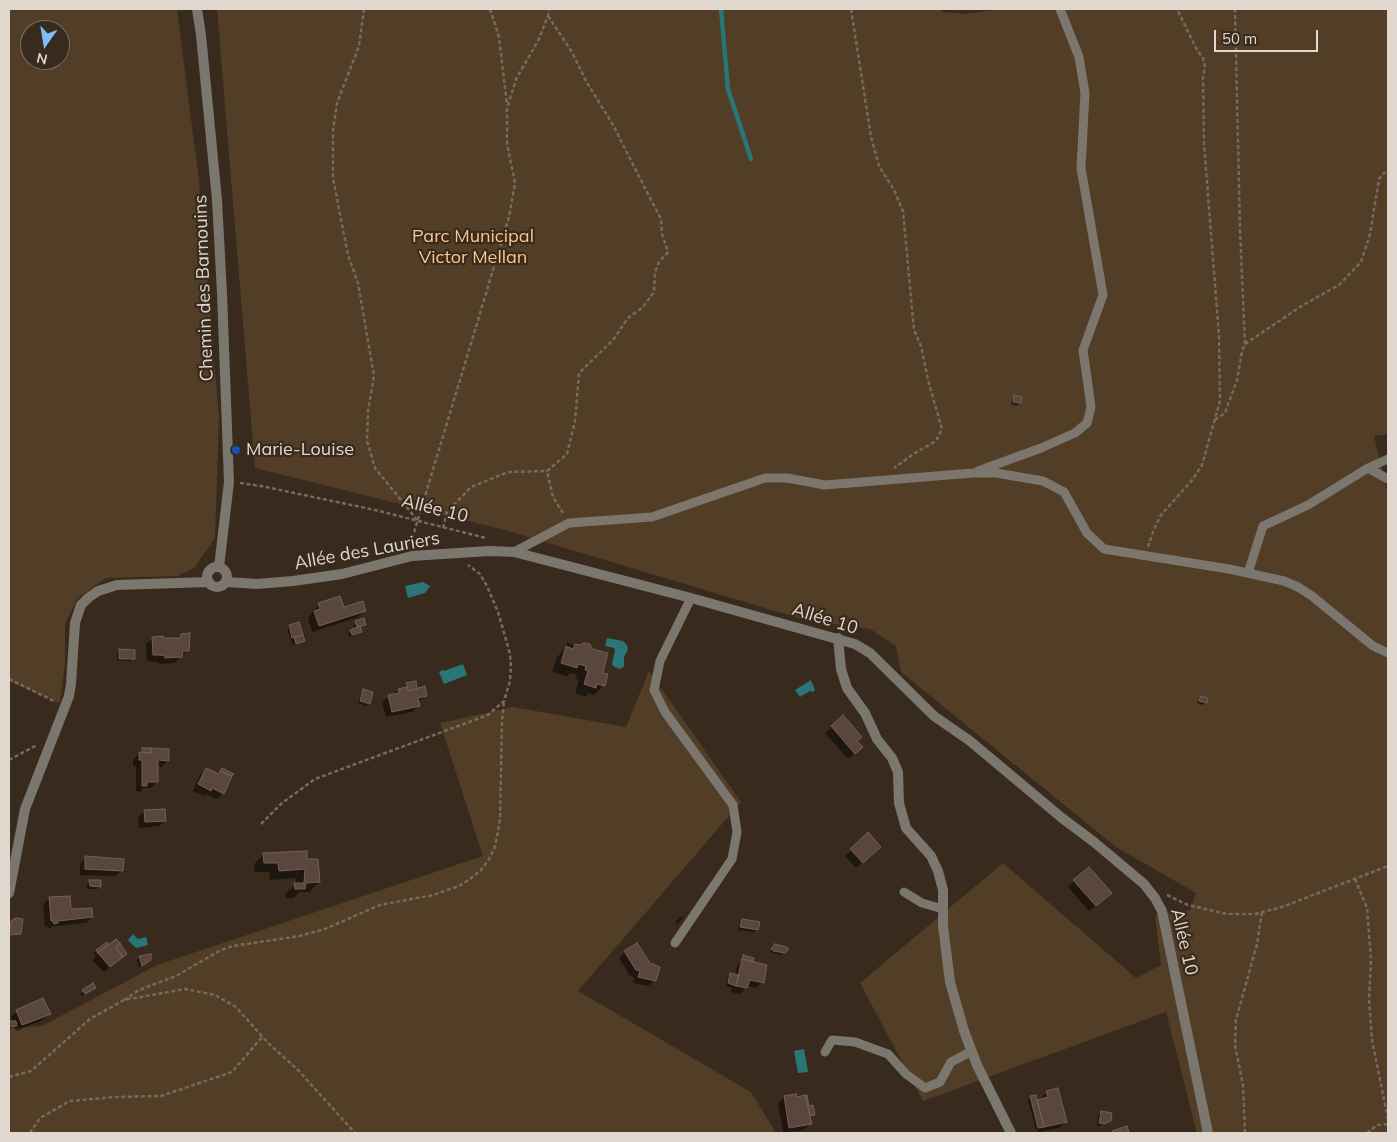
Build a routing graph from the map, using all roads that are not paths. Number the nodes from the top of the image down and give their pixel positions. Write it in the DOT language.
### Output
graph roads {
  1 [pos="197,9"];
  2 [pos="1060,9"];
  3 [pos="1388,459"];
  4 [pos="1368,468"];
  5 [pos="973,473"];
  6 [pos="1388,479"];
  7 [pos="514,552"];
  8 [pos="219,567"];
  9 [pos="1248,573"];
  10 [pos="209,582"];
  11 [pos="226,582"];
  12 [pos="691,598"];
  13 [pos="838,638"];
  14 [pos="1388,653"];
  15 [pos="904,892"];
  16 [pos="9,893"];
  17 [pos="943,909"];
  18 [pos="674,943"];
  19 [pos="972,1051"];
  20 [pos="825,1052"];
  21 [pos="1011,1133"];
  22 [pos="1208,1133"];
  1 -- 8 [label="street, Chemin des Barnouins"];
  2 -- 5 [label="lane"];
  3 -- 4 [label="lane"];
  4 -- 6 [label="lane"];
  4 -- 9 [label="lane"];
  5 -- 7 [label="lane"];
  5 -- 9 [label="lane"];
  7 -- 11 [label="street, Allée des Lauriers"];
  7 -- 12 [label="street, Allée 10"];
  8 -- 10 [label="street, Chemin des Barnouins"];
  8 -- 11 [label="street"];
  9 -- 14 [label="lane"];
  10 -- 11 [label="street"];
  10 -- 16 [label="street"];
  12 -- 13 [label="street, Allée 10"];
  12 -- 18 [label="lane"];
  13 -- 17 [label="street"];
  13 -- 22 [label="street, Allée 10"];
  15 -- 17 [label="lane"];
  17 -- 19 [label="street"];
  19 -- 20 [label="lane"];
  19 -- 21 [label="street"];
}
